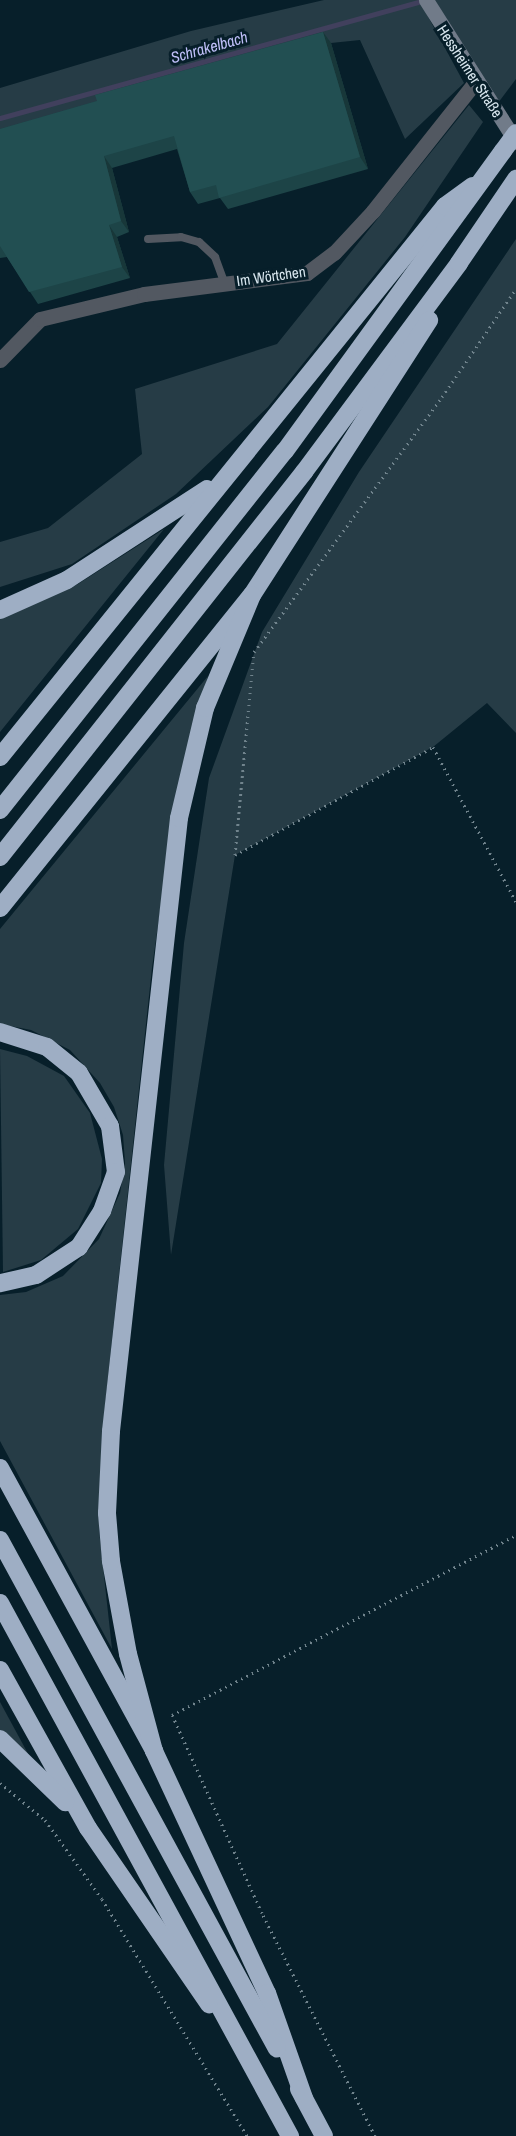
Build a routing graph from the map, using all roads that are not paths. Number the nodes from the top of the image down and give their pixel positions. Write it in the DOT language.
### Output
graph roads {
  1 [pos="428,5"];
  2 [pos="476,81"];
  3 [pos="516,133"];
  4 [pos="509,146"];
  5 [pos="484,178"];
  6 [pos="516,179"];
  7 [pos="148,239"];
  8 [pos="459,263"];
  9 [pos="224,282"];
  10 [pos="0,360"];
  11 [pos="220,480"];
  12 [pos="252,596"];
  13 [pos="0,610"];
  14 [pos="0,757"];
  15 [pos="0,810"];
  16 [pos="0,857"];
  17 [pos="0,908"];
  18 [pos="0,1032"];
  19 [pos="0,1283"];
  20 [pos="0,1468"];
  21 [pos="0,1540"];
  22 [pos="0,1603"];
  23 [pos="0,1670"];
  24 [pos="0,1739"];
  25 [pos="154,1751"];
  26 [pos="88,1828"];
  27 [pos="234,2034"];
  28 [pos="304,2098"];
  29 [pos="290,2136"];
  30 [pos="324,2136"];
  1 -- 2 [label="street, Hessheimer Straße"];
  2 -- 4 [label="street, Hessheimer Straße"];
  2 -- 9 [label="street, Im Wörtchen"];
  3 -- 4 [label="highway, bridge"];
  4 -- 5 [label="highway"];
  5 -- 11 [label="highway"];
  5 -- 15 [label="highway"];
  6 -- 8 [label="highway"];
  7 -- 9 [label="lane"];
  8 -- 12 [label="highway"];
  8 -- 16 [label="highway"];
  9 -- 10 [label="street, Im Wörtchen"];
  11 -- 13 [label="highway"];
  11 -- 14 [label="highway"];
  12 -- 17 [label="highway"];
  12 -- 25 [label="highway"];
  18 -- 19 [label="highway"];
  20 -- 25 [label="highway"];
  21 -- 28 [label="highway"];
  22 -- 27 [label="highway"];
  23 -- 26 [label="highway"];
  24 -- 26 [label="highway"];
  25 -- 28 [label="highway"];
  26 -- 27 [label="highway"];
  27 -- 29 [label="highway"];
  28 -- 30 [label="highway"];
}
